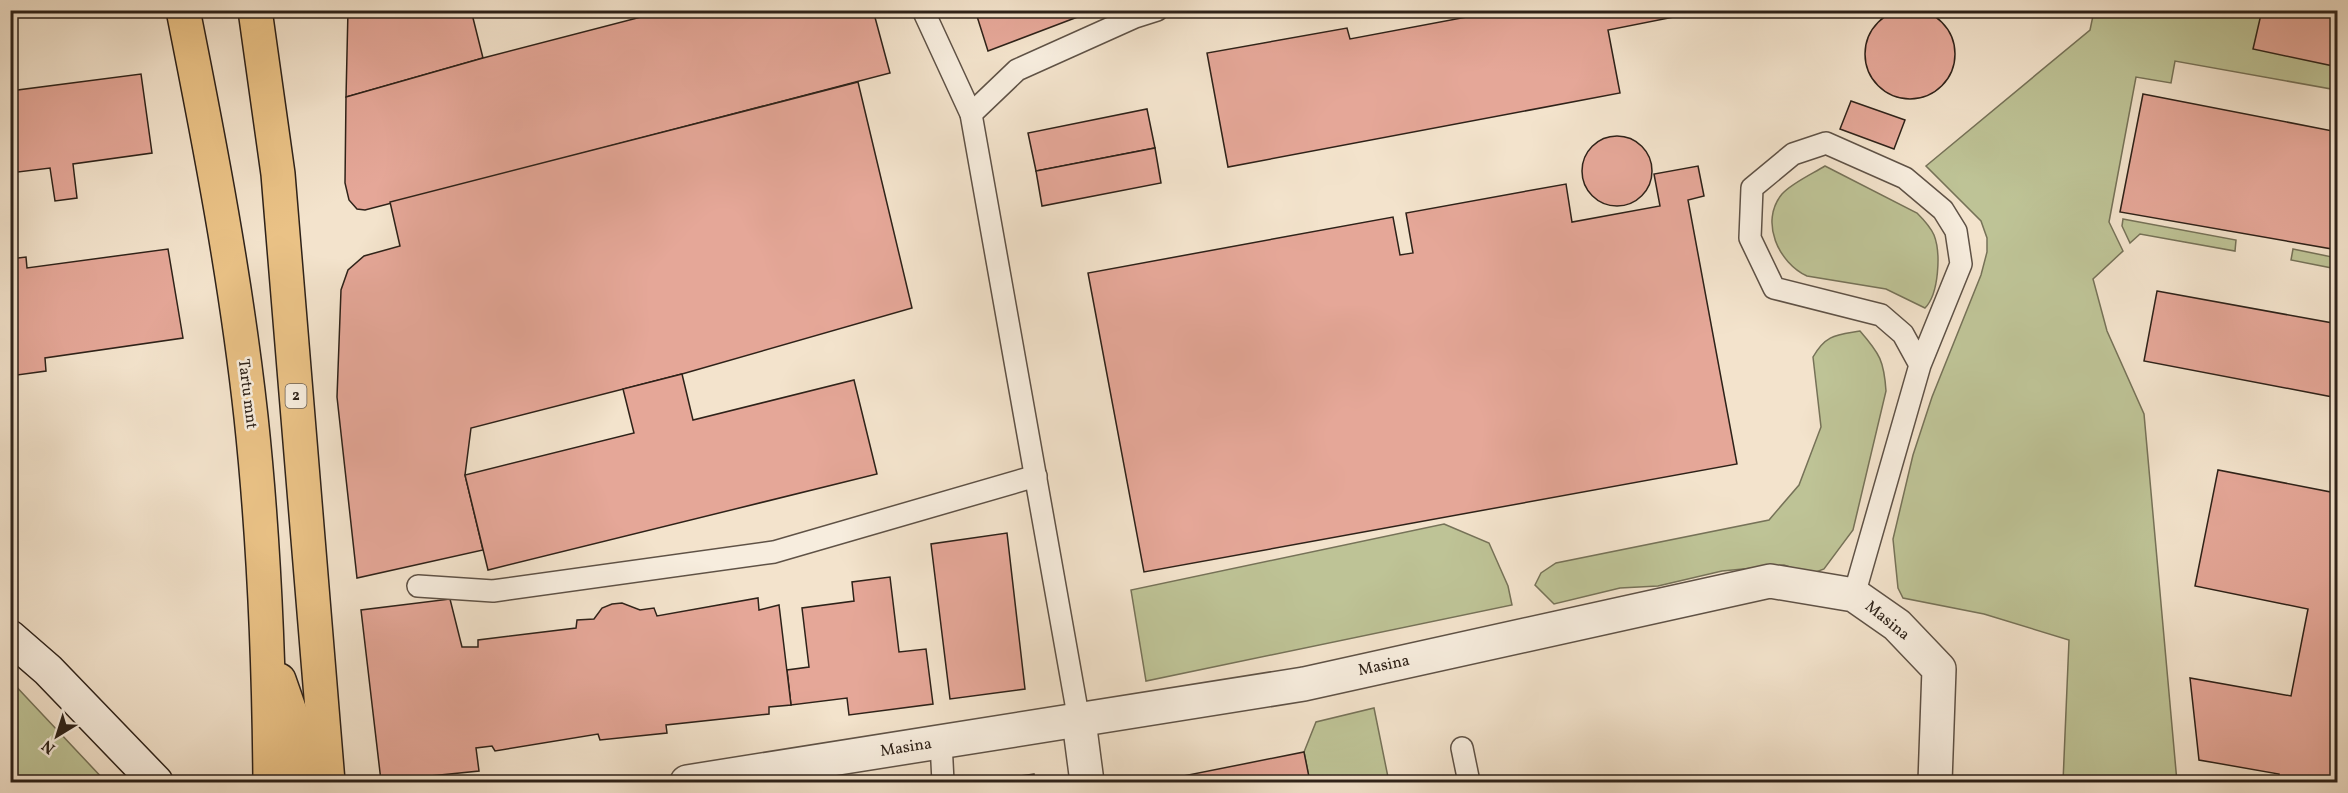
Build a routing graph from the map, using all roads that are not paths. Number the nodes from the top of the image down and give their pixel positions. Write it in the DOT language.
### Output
graph roads {
  1 [pos="183,10"];
  2 [pos="255,10"];
  3 [pos="923,10"];
  4 [pos="1157,10"];
  5 [pos="1140,14"];
  6 [pos="971,114"];
  7 [pos="1920,365"];
  8 [pos="1036,476"];
  9 [pos="418,586"];
  10 [pos="1854,595"];
  11 [pos="10,637"];
  12 [pos="269,652"];
  13 [pos="1079,721"];
  14 [pos="941,742"];
  15 [pos="1462,748"];
  16 [pos="157,780"];
  17 [pos="270,783"];
  18 [pos="298,783"];
  19 [pos="328,783"];
  20 [pos="687,783"];
  21 [pos="944,783"];
  22 [pos="1087,783"];
  23 [pos="1469,783"];
  24 [pos="1935,783"];
  1 -- 12 [label="main road, Tartu mnt"];
  2 -- 19 [label="main road, 2"];
  3 -- 6 [label="lane"];
  4 -- 5 [label="lane"];
  5 -- 6 [label="lane"];
  6 -- 8 [label="lane"];
  7 -- 7 [label="lane"];
  7 -- 10 [label="lane"];
  8 -- 9 [label="lane"];
  8 -- 13 [label="lane"];
  10 -- 13 [label="street, Masina"];
  10 -- 24 [label="street, Masina"];
  11 -- 16 [label="street"];
  12 -- 17 [label="main road, Tartu mnt"];
  12 -- 18 [label="main road"];
  13 -- 14 [label="street, Masina"];
  13 -- 22 [label="street"];
  14 -- 20 [label="street, Masina"];
  14 -- 21 [label="lane"];
  15 -- 23 [label="lane"];
}
